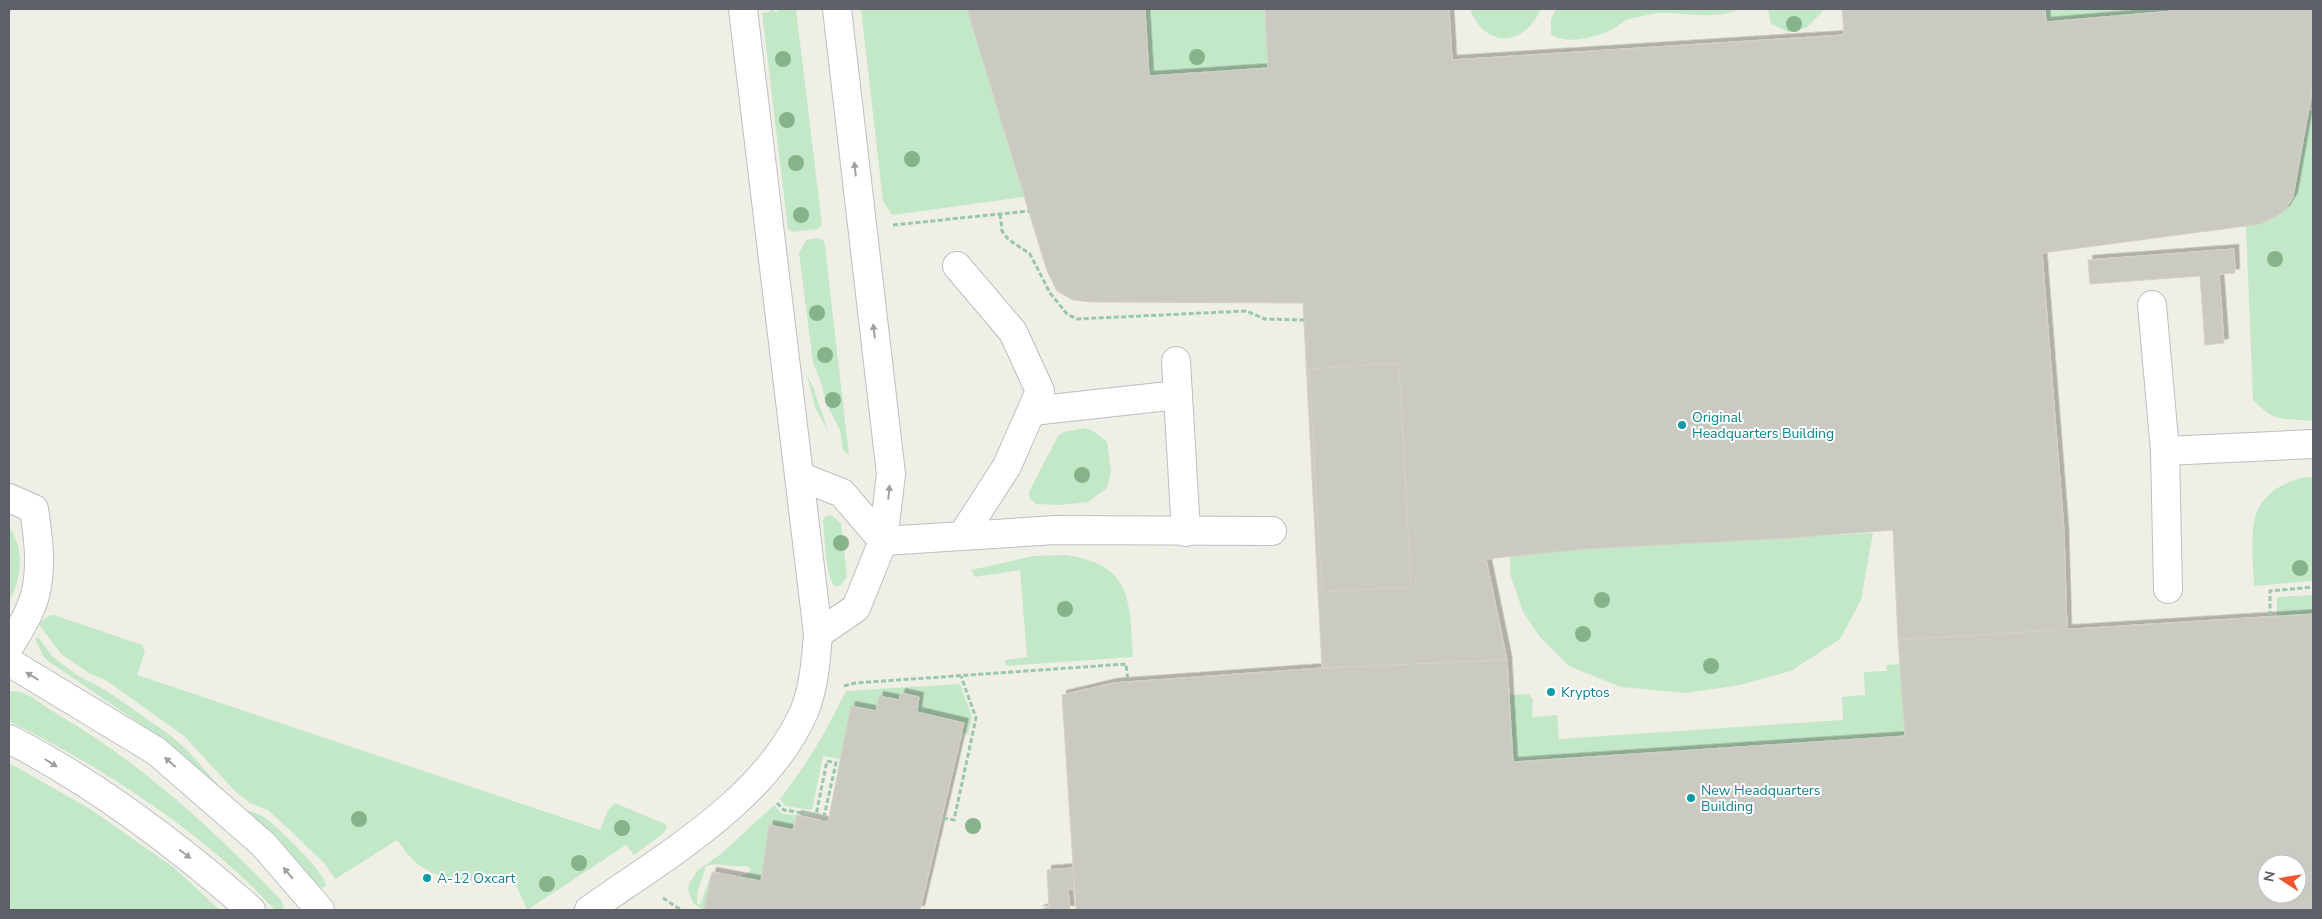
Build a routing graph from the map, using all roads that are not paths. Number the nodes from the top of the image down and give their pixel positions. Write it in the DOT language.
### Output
graph roads {
  1 [pos="743,9"];
  2 [pos="837,9"];
  3 [pos="957,266"];
  4 [pos="2152,305"];
  5 [pos="1176,360"];
  6 [pos="1178,395"];
  7 [pos="1032,411"];
  8 [pos="2313,444"];
  9 [pos="2165,452"];
  10 [pos="799,476"];
  11 [pos="9,498"];
  12 [pos="1272,531"];
  13 [pos="1186,532"];
  14 [pos="962,536"];
  15 [pos="884,541"];
  16 [pos="2168,588"];
  17 [pos="818,634"];
  18 [pos="9,647"];
  19 [pos="9,662"];
  20 [pos="9,739"];
  21 [pos="251,910"];
  22 [pos="320,910"];
  23 [pos="589,910"];
  1 -- 10 [label="lane"];
  15 -- 2 [label="lane, one-way"];
  3 -- 7 [label="lane"];
  4 -- 9 [label="lane"];
  5 -- 6 [label="lane"];
  6 -- 7 [label="lane"];
  6 -- 13 [label="lane"];
  7 -- 14 [label="lane"];
  8 -- 9 [label="lane"];
  9 -- 16 [label="lane"];
  10 -- 15 [label="lane"];
  10 -- 17 [label="lane"];
  11 -- 18 [label="lane"];
  12 -- 13 [label="lane"];
  13 -- 14 [label="lane"];
  14 -- 15 [label="lane"];
  15 -- 17 [label="lane"];
  17 -- 23 [label="lane"];
  22 -- 19 [label="lane, one-way"];
  20 -- 21 [label="lane, one-way"];
}
